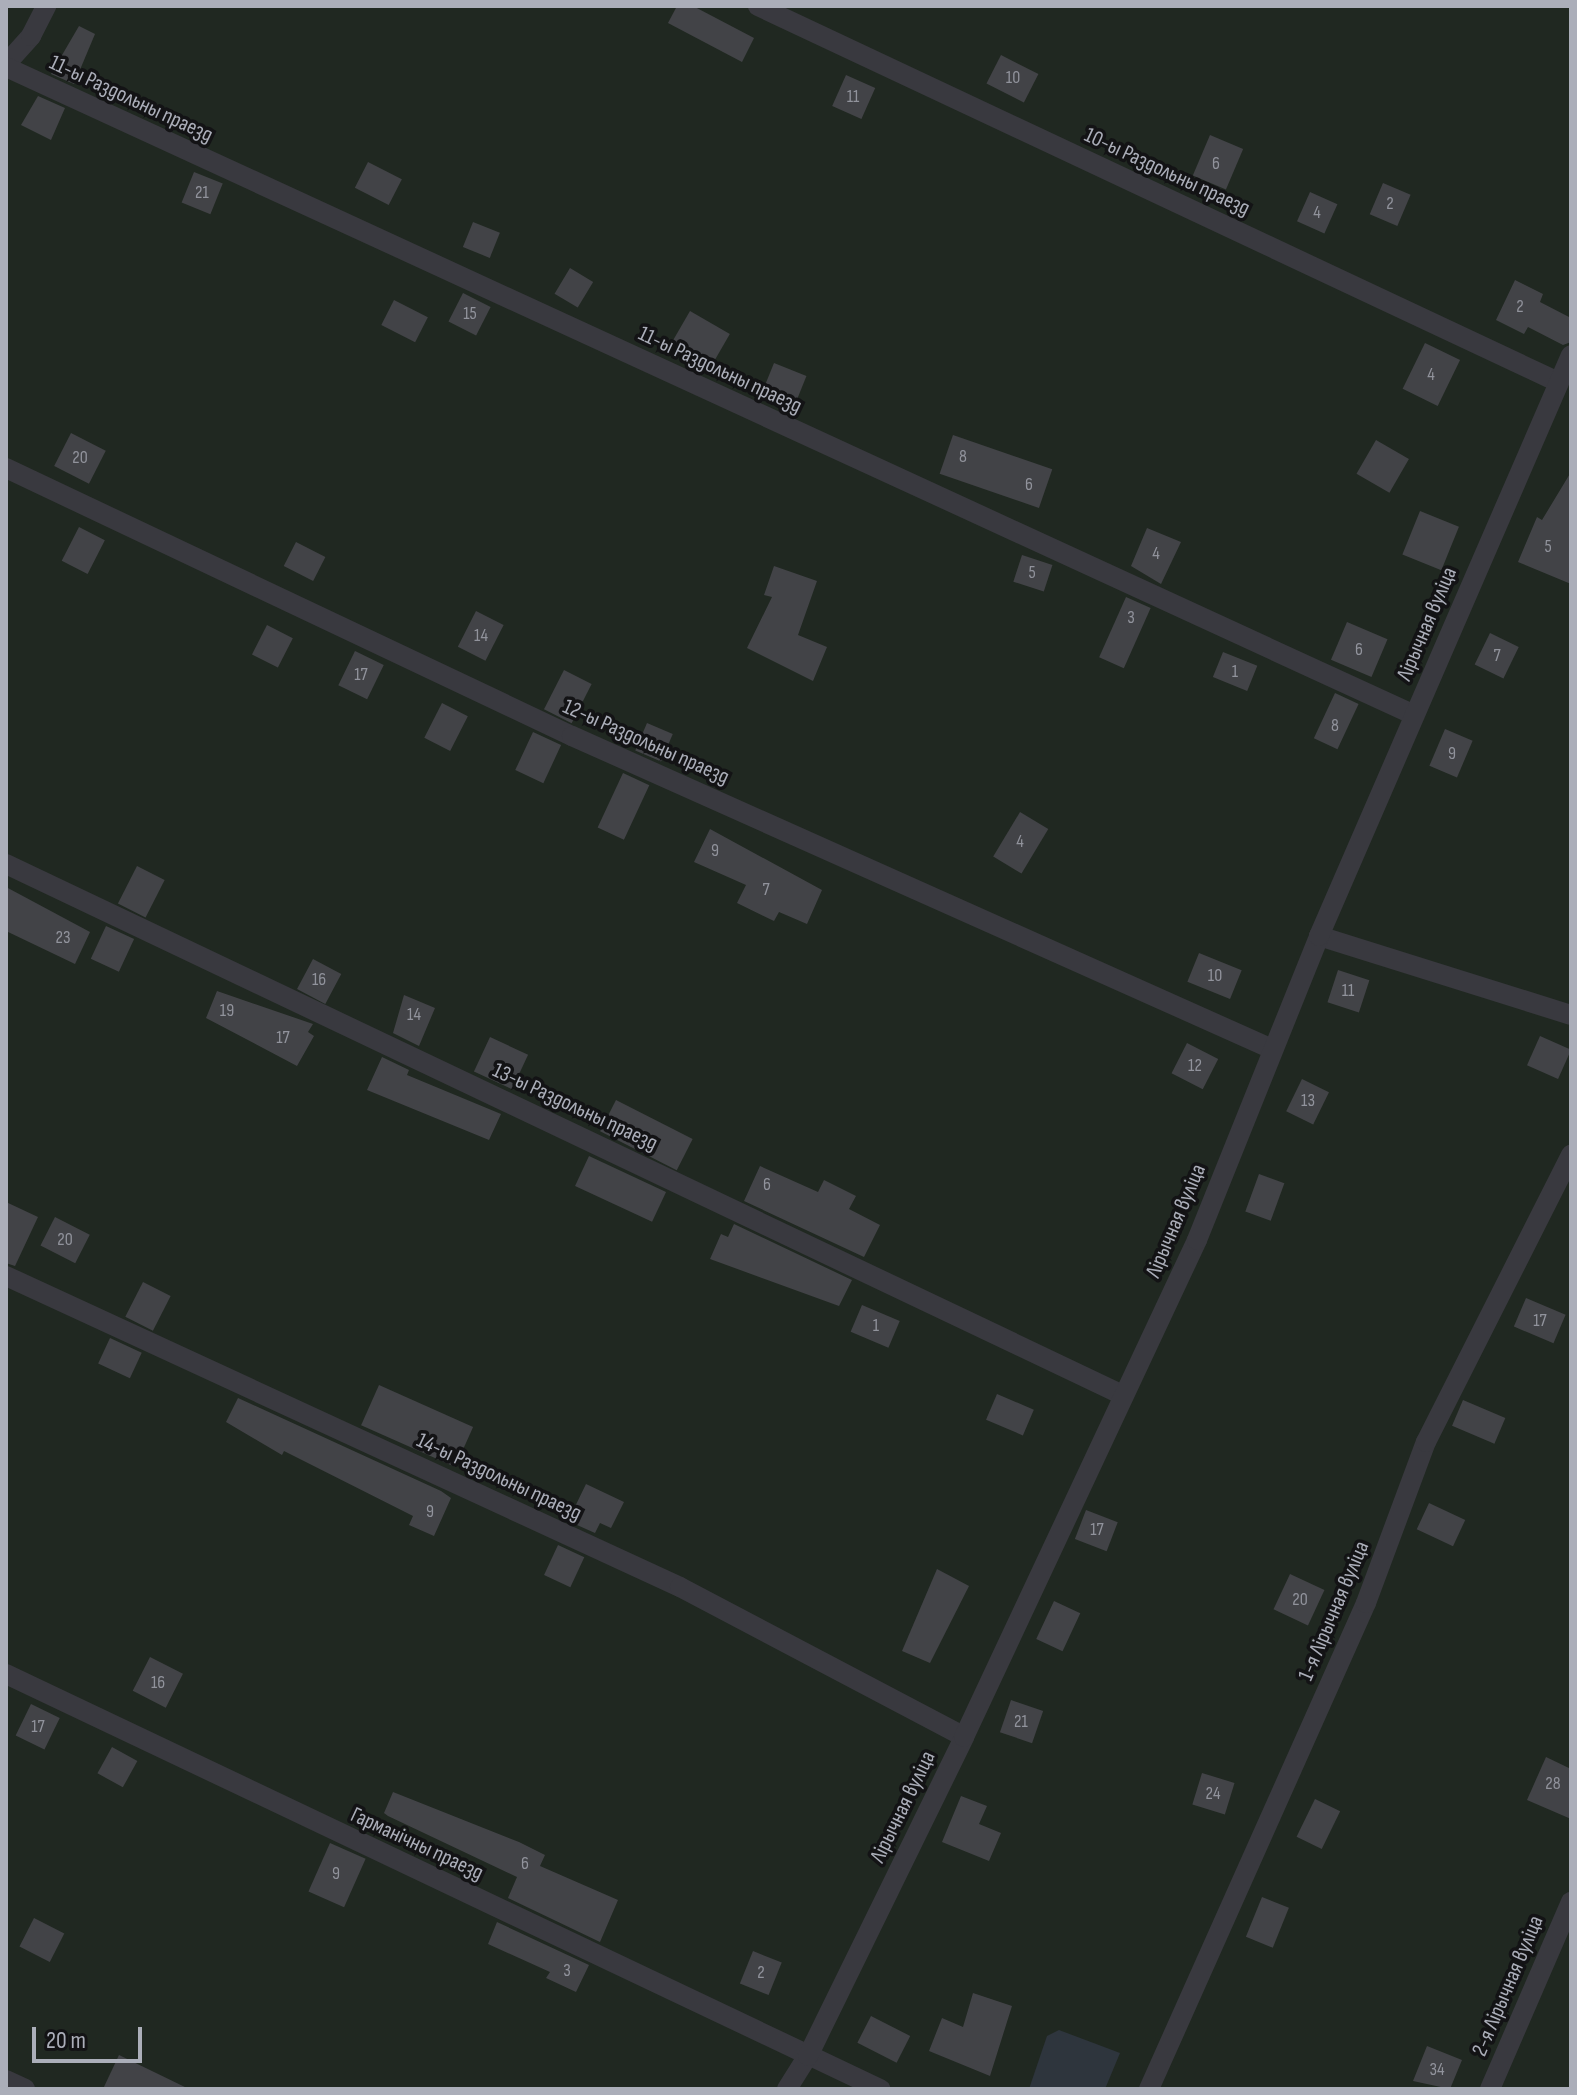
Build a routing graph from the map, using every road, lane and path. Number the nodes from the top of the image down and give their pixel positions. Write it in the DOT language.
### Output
graph roads {
  1 [pos="46,6"];
  2 [pos="758,6"];
  3 [pos="6,66"];
  4 [pos="1571,355"];
  5 [pos="1556,381"];
  6 [pos="6,468"];
  7 [pos="1414,715"];
  8 [pos="6,864"];
  9 [pos="1319,936"];
  10 [pos="1571,1015"];
  11 [pos="1272,1049"];
  12 [pos="1571,1155"];
  13 [pos="6,1276"];
  14 [pos="1123,1395"];
  15 [pos="6,1674"];
  16 [pos="964,1737"];
  17 [pos="1571,1902"];
  18 [pos="808,2056"];
  19 [pos="6,2080"];
  20 [pos="25,2089"];
  21 [pos="787,2089"];
  22 [pos="880,2089"];
  23 [pos="1149,2089"];
  24 [pos="1490,2089"];
  1 -- 3 [label="lane"];
  2 -- 5 [label="lane, 10-ы Раздольны праезд"];
  3 -- 7 [label="lane, 11-ы Раздольны праезд"];
  4 -- 5 [label="lane, Лірычная вуліца"];
  5 -- 7 [label="lane, Лірычная вуліца"];
  6 -- 11 [label="lane, 12-ы Раздольны праезд"];
  7 -- 9 [label="lane, Лірычная вуліца"];
  8 -- 14 [label="lane, 13-ы Раздольны праезд"];
  9 -- 10 [label="lane"];
  9 -- 11 [label="lane, Лірычная вуліца"];
  11 -- 14 [label="lane, Лірычная вуліца"];
  12 -- 23 [label="lane, 1-я Лірычная вуліца"];
  13 -- 16 [label="lane, 14-ы Раздольны праезд"];
  14 -- 16 [label="lane, Лірычная вуліца"];
  15 -- 18 [label="lane, Гарманічны праезд"];
  16 -- 18 [label="lane, Лірычная вуліца"];
  17 -- 24 [label="lane, 2-я Лірычная вуліца"];
  18 -- 21 [label="lane, Лірычная вуліца"];
  18 -- 22 [label="lane, Гарманічны праезд"];
  19 -- 20 [label="lane"];
}
